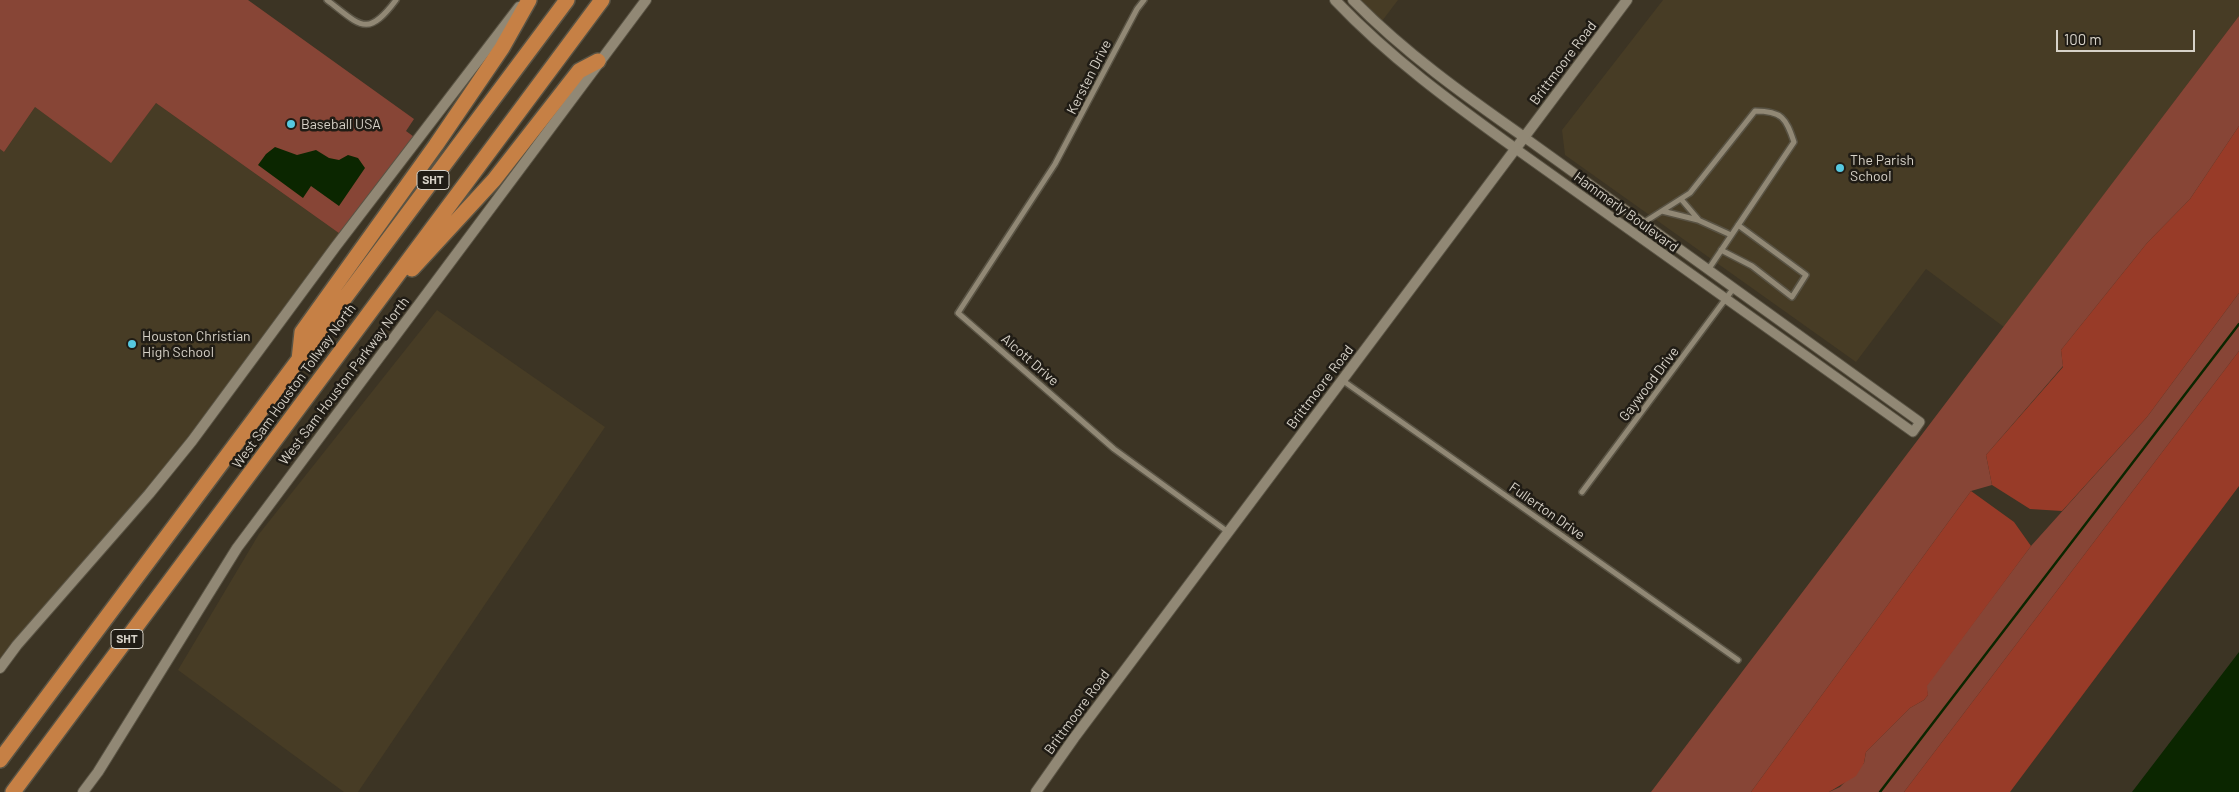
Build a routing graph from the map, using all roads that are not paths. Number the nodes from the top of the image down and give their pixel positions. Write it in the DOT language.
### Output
graph roads {
  1 [pos="327,0"];
  2 [pos="396,0"];
  3 [pos="524,0"];
  4 [pos="529,0"];
  5 [pos="568,0"];
  6 [pos="602,0"];
  7 [pos="646,0"];
  8 [pos="1144,0"];
  9 [pos="1335,0"];
  10 [pos="1353,0"];
  11 [pos="1627,0"];
  12 [pos="598,61"];
  13 [pos="1524,137"];
  14 [pos="1516,149"];
  15 [pos="1056,164"];
  16 [pos="1681,199"];
  17 [pos="1662,211"];
  18 [pos="1698,220"];
  19 [pos="1643,223"];
  20 [pos="1738,225"];
  21 [pos="1658,234"];
  22 [pos="1731,235"];
  23 [pos="1648,245"];
  24 [pos="1721,250"];
  25 [pos="1707,270"];
  26 [pos="1734,289"];
  27 [pos="1725,300"];
  28 [pos="351,337"];
  29 [pos="1830,358"];
  30 [pos="299,360"];
  31 [pos="1823,369"];
  32 [pos="1342,380"];
  33 [pos="1582,492"];
  34 [pos="1228,532"];
  35 [pos="1738,660"];
  36 [pos="0,668"];
  37 [pos="0,760"];
  38 [pos="13,792"];
  39 [pos="83,792"];
  40 [pos="1036,792"];
  1 -- 2 [label="street"];
  3 -- 36 [label="main road"];
  4 -- 30 [label="highway"];
  5 -- 30 [label="highway, West Sam Houston Tollway North / SHT"];
  6 -- 28 [label="highway, West Sam Houston Tollway North / SHT"];
  7 -- 12 [label="main road, West Sam Houston Parkway North"];
  8 -- 15 [label="street, Kersten Drive"];
  9 -- 14 [label="main road, Hammerly Boulevard"];
  10 -- 13 [label="main road, Hammerly Boulevard"];
  11 -- 13 [label="main road, Brittmoore Road"];
  12 -- 28 [label="highway"];
  12 -- 39 [label="main road, West Sam Houston Parkway North"];
  13 -- 14 [label="main road, Brittmoore Road"];
  13 -- 19 [label="street, Hammerly Boulevard"];
  14 -- 23 [label="street, Hammerly Boulevard"];
  14 -- 32 [label="main road, Brittmoore Road"];
  15 -- 34 [label="street, Alcott Drive"];
  16 -- 17 [label="street"];
  16 -- 18 [label="street"];
  16 -- 20 [label="street"];
  17 -- 18 [label="street"];
  17 -- 19 [label="street"];
  18 -- 22 [label="street"];
  19 -- 21 [label="street, Hammerly Boulevard"];
  20 -- 22 [label="street"];
  20 -- 24 [label="street"];
  21 -- 23 [label="street"];
  21 -- 25 [label="street, Hammerly Boulevard"];
  22 -- 24 [label="street"];
  23 -- 27 [label="street, Hammerly Boulevard"];
  24 -- 25 [label="street"];
  25 -- 26 [label="street, Hammerly Boulevard"];
  26 -- 27 [label="street, Gaywood Drive"];
  26 -- 29 [label="street, Hammerly Boulevard"];
  27 -- 31 [label="street, Hammerly Boulevard"];
  27 -- 33 [label="street, Gaywood Drive"];
  28 -- 38 [label="highway, West Sam Houston Tollway North / SHT"];
  29 -- 31 [label="street"];
  29 -- 31 [label="street, Hammerly Boulevard"];
  30 -- 37 [label="highway, West Sam Houston Tollway North / SHT"];
  32 -- 34 [label="main road, Brittmoore Road"];
  32 -- 35 [label="street, Fullerton Drive"];
  34 -- 40 [label="main road, Brittmoore Road"];
}
